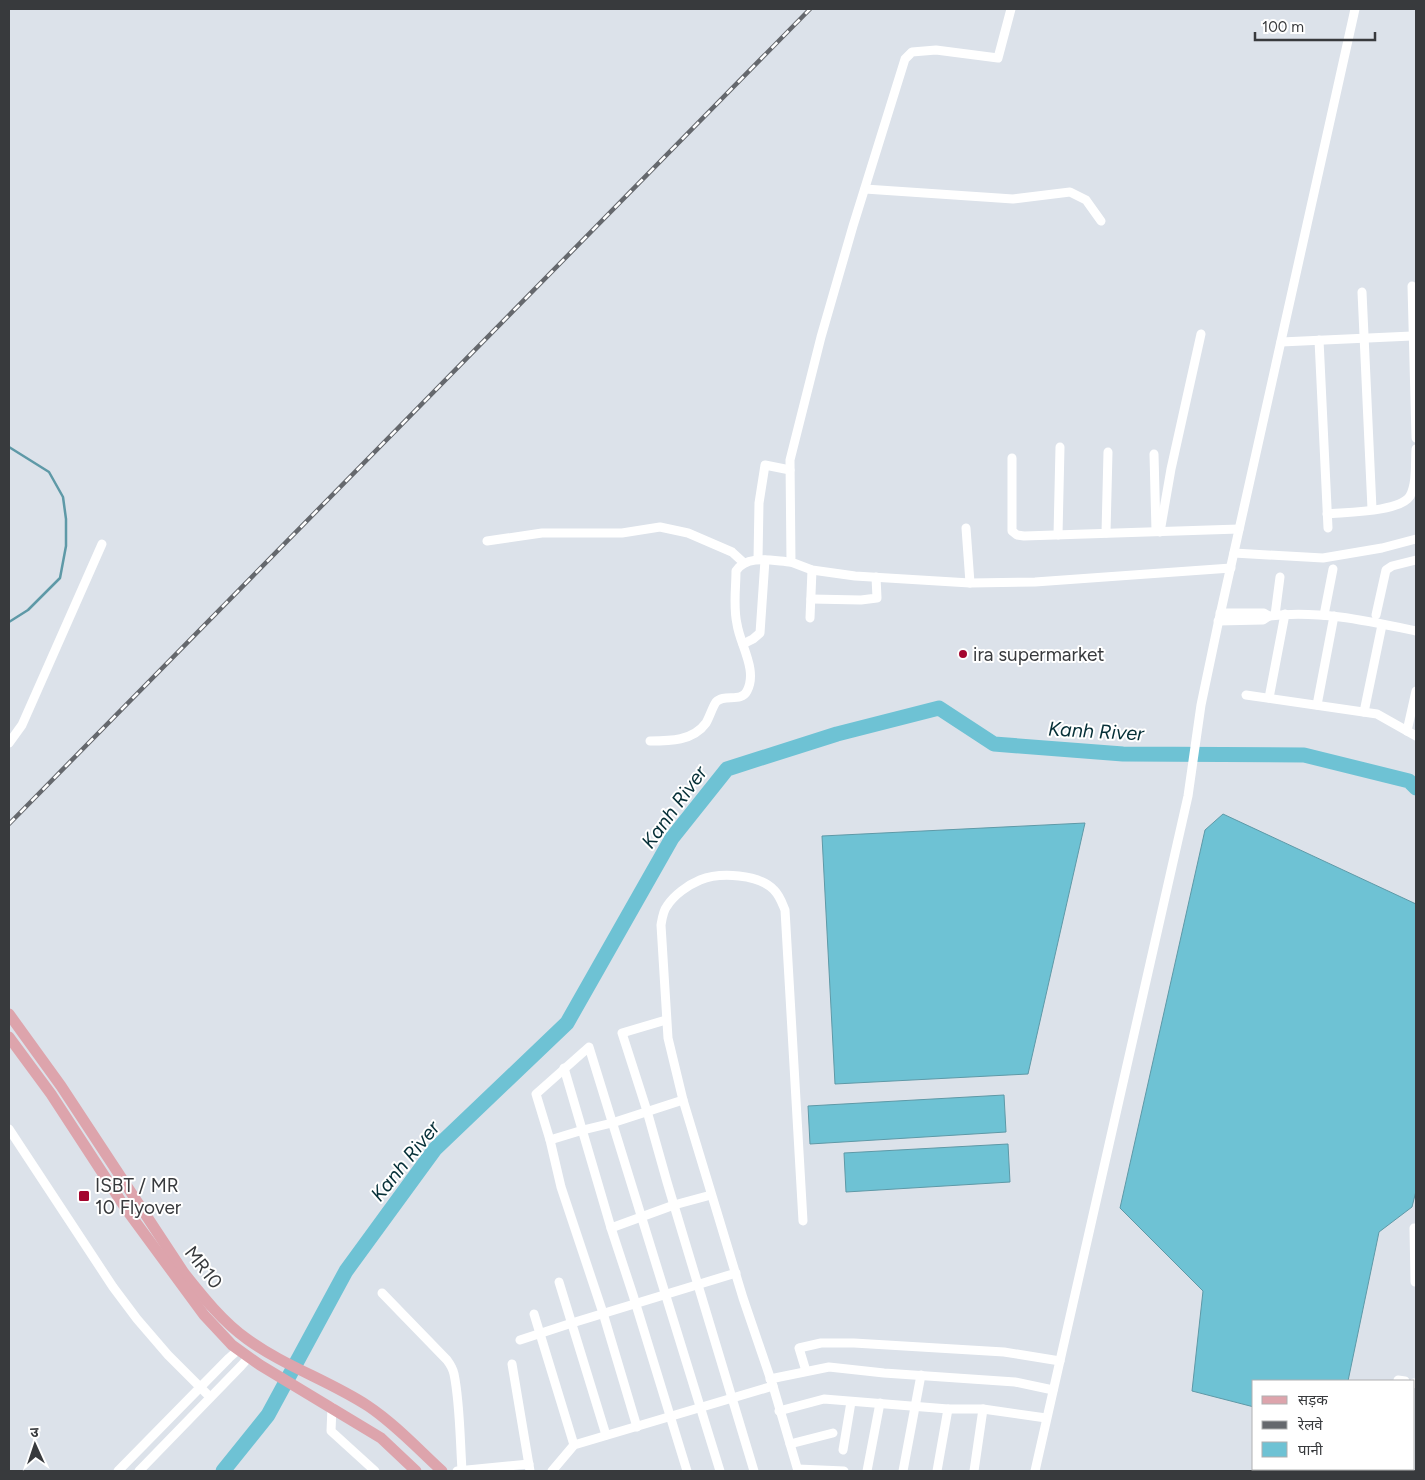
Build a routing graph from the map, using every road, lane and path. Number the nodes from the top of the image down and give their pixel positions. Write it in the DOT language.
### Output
graph roads {
  1 [pos="1011,9"];
  2 [pos="1355,9"];
  3 [pos="865,189"];
  4 [pos="1101,220"];
  5 [pos="1412,286"];
  6 [pos="1362,292"];
  7 [pos="1201,334"];
  8 [pos="1412,336"];
  9 [pos="1364,338"];
  10 [pos="1319,340"];
  11 [pos="1281,342"];
  12 [pos="1416,438"];
  13 [pos="1060,447"];
  14 [pos="1416,449"];
  15 [pos="1108,452"];
  16 [pos="1154,454"];
  17 [pos="1012,458"];
  18 [pos="790,470"];
  19 [pos="1372,509"];
  20 [pos="1327,514"];
  21 [pos="966,528"];
  22 [pos="1328,528"];
  23 [pos="1239,529"];
  24 [pos="1158,532"];
  25 [pos="1106,534"];
  26 [pos="1058,535"];
  27 [pos="1416,539"];
  28 [pos="486,541"];
  29 [pos="102,544"];
  30 [pos="1234,553"];
  31 [pos="761,560"];
  32 [pos="1416,560"];
  33 [pos="791,562"];
  34 [pos="744,563"];
  35 [pos="1231,568"];
  36 [pos="812,570"];
  37 [pos="1333,570"];
  38 [pos="876,577"];
  39 [pos="1280,577"];
  40 [pos="970,583"];
  41 [pos="811,599"];
  42 [pos="1285,614"];
  43 [pos="1376,615"];
  44 [pos="1272,616"];
  45 [pos="1329,616"];
  46 [pos="1219,617"];
  47 [pos="810,618"];
  48 [pos="1382,625"];
  49 [pos="1416,632"];
  50 [pos="743,644"];
  51 [pos="1416,691"];
  52 [pos="1246,695"];
  53 [pos="1269,698"];
  54 [pos="1317,705"];
  55 [pos="1364,712"];
  56 [pos="1407,731"];
  57 [pos="1416,736"];
  58 [pos="650,740"];
  59 [pos="9,742"];
  60 [pos="9,1014"];
  61 [pos="666,1020"];
  62 [pos="9,1037"];
  63 [pos="564,1068"];
  64 [pos="683,1100"];
  65 [pos="647,1111"];
  66 [pos="612,1123"];
  67 [pos="9,1130"];
  68 [pos="583,1130"];
  69 [pos="550,1140"];
  70 [pos="711,1195"];
  71 [pos="674,1204"];
  72 [pos="641,1216"];
  73 [pos="802,1221"];
  74 [pos="611,1228"];
  75 [pos="1414,1228"];
  76 [pos="1415,1269"];
  77 [pos="736,1273"];
  78 [pos="559,1282"];
  79 [pos="1415,1282"];
  80 [pos="698,1284"];
  81 [pos="382,1293"];
  82 [pos="666,1294"];
  83 [pos="636,1304"];
  84 [pos="603,1313"];
  85 [pos="534,1314"];
  86 [pos="572,1322"];
  87 [pos="540,1333"];
  88 [pos="520,1340"];
  89 [pos="238,1350"];
  90 [pos="249,1357"];
  91 [pos="1060,1361"];
  92 [pos="512,1364"];
  93 [pos="806,1371"];
  94 [pos="921,1375"];
  95 [pos="771,1383"];
  96 [pos="200,1387"];
  97 [pos="1053,1390"];
  98 [pos="210,1398"];
  99 [pos="733,1398"];
  100 [pos="851,1402"];
  101 [pos="880,1403"];
  102 [pos="915,1406"];
  103 [pos="332,1407"];
  104 [pos="700,1409"];
  105 [pos="948,1409"];
  106 [pos="982,1409"];
  107 [pos="779,1411"];
  108 [pos="671,1416"];
  109 [pos="1046,1418"];
  110 [pos="637,1427"];
  111 [pos="833,1433"];
  112 [pos="606,1435"];
  113 [pos="790,1444"];
  114 [pos="574,1445"];
  115 [pos="843,1450"];
  116 [pos="530,1468"];
  117 [pos="460,1470"];
  118 [pos="798,1470"];
  119 [pos="118,1471"];
  120 [pos="139,1471"];
  121 [pos="375,1471"];
  122 [pos="416,1471"];
  123 [pos="442,1471"];
  124 [pos="552,1471"];
  125 [pos="687,1471"];
  126 [pos="720,1471"];
  127 [pos="754,1471"];
  128 [pos="844,1471"];
  129 [pos="867,1471"];
  130 [pos="903,1471"];
  131 [pos="937,1471"];
  132 [pos="974,1471"];
  133 [pos="1035,1471"];
  1 -- 3 [label="street"];
  2 -- 11 [label="street"];
  3 -- 4 [label="street"];
  3 -- 18 [label="street"];
  5 -- 8 [label="street"];
  6 -- 9 [label="street"];
  7 -- 24 [label="street"];
  8 -- 9 [label="street"];
  8 -- 12 [label="street"];
  9 -- 10 [label="street"];
  9 -- 19 [label="street"];
  10 -- 11 [label="street"];
  10 -- 20 [label="street"];
  11 -- 23 [label="street"];
  13 -- 26 [label="street"];
  14 -- 19 [label="street"];
  15 -- 25 [label="street"];
  16 -- 24 [label="street"];
  17 -- 26 [label="street"];
  18 -- 31 [label="street"];
  18 -- 33 [label="street"];
  19 -- 20 [label="street"];
  20 -- 22 [label="street"];
  21 -- 40 [label="street"];
  23 -- 24 [label="street"];
  23 -- 30 [label="street"];
  24 -- 25 [label="street"];
  25 -- 26 [label="street"];
  27 -- 30 [label="street"];
  28 -- 34 [label="street"];
  29 -- 59 [label="street"];
  30 -- 35 [label="street"];
  31 -- 33 [label="street"];
  31 -- 34 [label="street"];
  31 -- 50 [label="street"];
  32 -- 43 [label="street"];
  33 -- 36 [label="street"];
  34 -- 50 [label="street"];
  35 -- 40 [label="street"];
  35 -- 46 [label="street"];
  36 -- 38 [label="street"];
  36 -- 41 [label="street"];
  37 -- 45 [label="street"];
  38 -- 40 [label="street"];
  38 -- 41 [label="street"];
  39 -- 44 [label="street"];
  41 -- 47 [label="street"];
  42 -- 44 [label="street"];
  42 -- 45 [label="street"];
  42 -- 53 [label="street"];
  44 -- 46 [label="street"];
  45 -- 48 [label="street"];
  45 -- 54 [label="street"];
  46 -- 91 [label="street"];
  48 -- 49 [label="street"];
  48 -- 55 [label="street"];
  50 -- 58 [label="street"];
  51 -- 56 [label="street"];
  52 -- 53 [label="street"];
  53 -- 54 [label="street"];
  54 -- 55 [label="street"];
  55 -- 56 [label="street"];
  56 -- 57 [label="street"];
  60 -- 123 [label="main road, MR10"];
  61 -- 64 [label="street"];
  61 -- 65 [label="street"];
  61 -- 73 [label="street"];
  62 -- 89 [label="main road, MR10"];
  63 -- 66 [label="street"];
  63 -- 68 [label="street"];
  63 -- 69 [label="street"];
  64 -- 65 [label="street"];
  64 -- 70 [label="street"];
  65 -- 66 [label="street"];
  65 -- 71 [label="street"];
  66 -- 68 [label="street"];
  66 -- 72 [label="street"];
  67 -- 96 [label="street"];
  68 -- 69 [label="street"];
  68 -- 74 [label="street"];
  69 -- 84 [label="street"];
  70 -- 71 [label="street"];
  70 -- 77 [label="street"];
  71 -- 72 [label="street"];
  71 -- 80 [label="street"];
  72 -- 74 [label="street"];
  72 -- 82 [label="street"];
  74 -- 83 [label="street"];
  75 -- 76 [label="street"];
  76 -- 79 [label="street"];
  77 -- 80 [label="street"];
  77 -- 95 [label="street"];
  78 -- 86 [label="street"];
  80 -- 82 [label="street"];
  80 -- 99 [label="street"];
  81 -- 117 [label="street"];
  82 -- 83 [label="street"];
  82 -- 104 [label="street"];
  83 -- 84 [label="street"];
  83 -- 108 [label="street"];
  84 -- 86 [label="street"];
  84 -- 110 [label="street"];
  85 -- 87 [label="street"];
  86 -- 87 [label="street"];
  86 -- 112 [label="street"];
  87 -- 88 [label="street"];
  87 -- 114 [label="street"];
  89 -- 90 [label="main road, MR10"];
  89 -- 96 [label="street"];
  90 -- 98 [label="street"];
  90 -- 103 [label="main road, MR10"];
  91 -- 93 [label="street"];
  91 -- 97 [label="street"];
  92 -- 116 [label="street"];
  93 -- 94 [label="street"];
  93 -- 95 [label="street"];
  94 -- 97 [label="street"];
  94 -- 102 [label="street"];
  95 -- 99 [label="street"];
  95 -- 107 [label="street"];
  96 -- 98 [label="street"];
  96 -- 119 [label="street"];
  97 -- 109 [label="street"];
  98 -- 120 [label="street"];
  99 -- 104 [label="street"];
  99 -- 127 [label="street"];
  100 -- 101 [label="street"];
  100 -- 107 [label="street"];
  100 -- 115 [label="street"];
  101 -- 102 [label="street"];
  101 -- 129 [label="street"];
  102 -- 105 [label="street"];
  102 -- 130 [label="street"];
  103 -- 121 [label="street"];
  103 -- 122 [label="main road, MR10"];
  104 -- 108 [label="street"];
  104 -- 126 [label="street"];
  105 -- 106 [label="street"];
  105 -- 131 [label="street"];
  106 -- 109 [label="street"];
  106 -- 132 [label="street"];
  107 -- 113 [label="street"];
  108 -- 110 [label="street"];
  108 -- 125 [label="street"];
  109 -- 133 [label="street"];
  110 -- 112 [label="street"];
  111 -- 113 [label="street"];
  112 -- 114 [label="street"];
  113 -- 118 [label="street"];
  114 -- 124 [label="street"];
  116 -- 117 [label="street"];
  118 -- 128 [label="street"];
}
